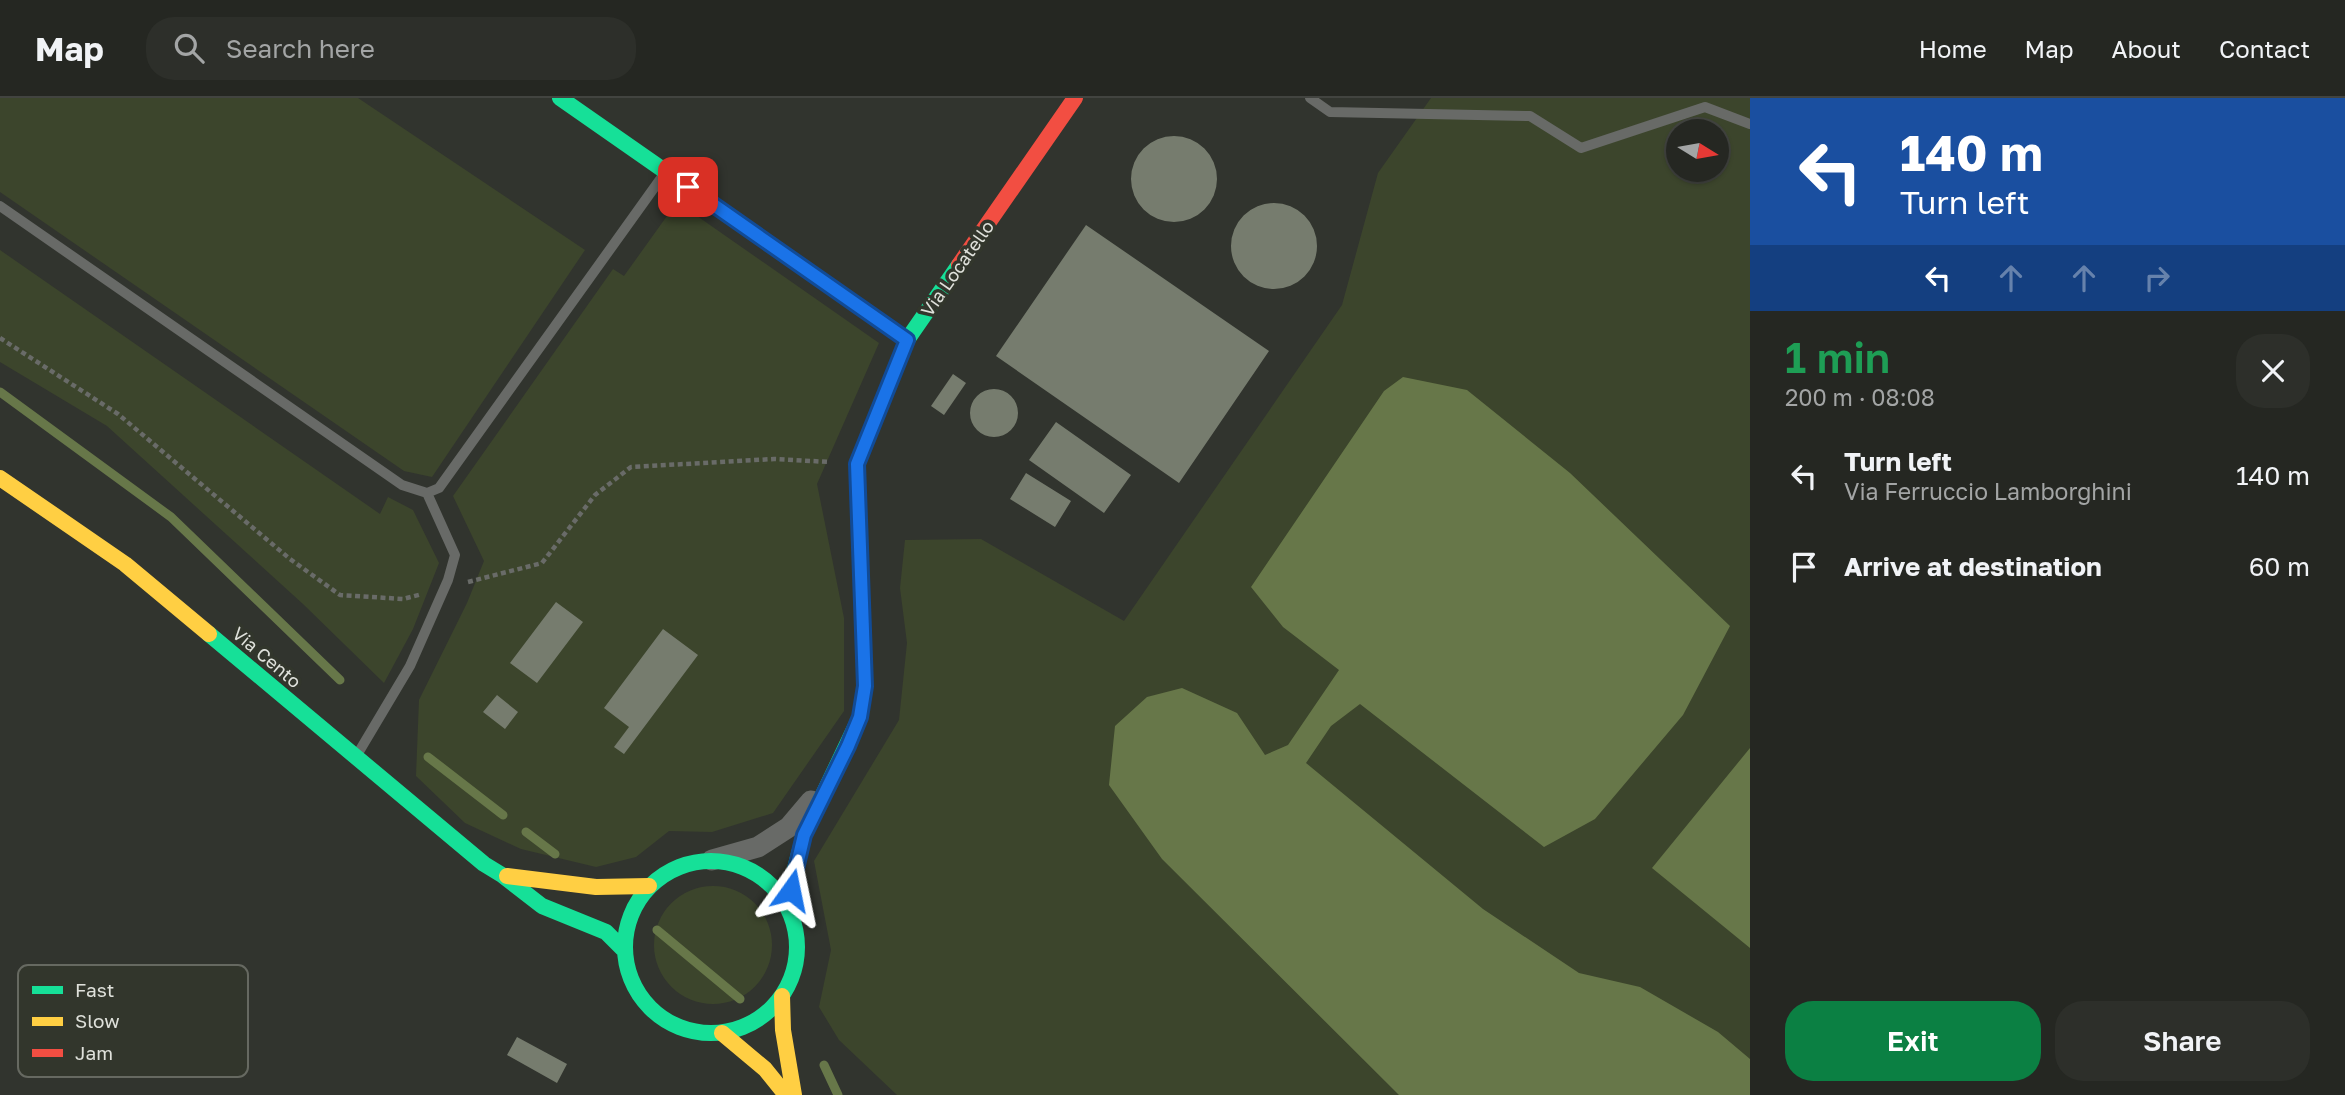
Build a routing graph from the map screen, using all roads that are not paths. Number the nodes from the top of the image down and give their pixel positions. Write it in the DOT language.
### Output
graph roads {
  1 [pos="560,98"];
  2 [pos="1075,98"];
  3 [pos="1310,98"];
  4 [pos="1750,124"];
  5 [pos="665,172"];
  6 [pos="0,206"];
  7 [pos="907,340"];
  8 [pos="0,478"];
  9 [pos="427,493"];
  10 [pos="357,756"];
  11 [pos="830,778"];
  12 [pos="712,860"];
  13 [pos="502,875"];
  14 [pos="649,886"];
  15 [pos="788,907"];
  16 [pos="624,950"];
  17 [pos="782,996"];
  18 [pos="722,1033"];
  19 [pos="786,1095"];
  20 [pos="794,1095"];
  1 -- 5 [label="main road"];
  2 -- 7 [label="main road, Via Locatello"];
  3 -- 4 [label="lane"];
  5 -- 7 [label="main road"];
  5 -- 9 [label="lane"];
  6 -- 9 [label="lane"];
  7 -- 11 [label="main road, Via Locatello"];
  8 -- 10 [label="main road, Via Cento"];
  9 -- 10 [label="lane"];
  10 -- 13 [label="main road, Via Cento"];
  11 -- 12 [label="street, Via Locatello"];
  11 -- 15 [label="main road, Via Locatello"];
  12 -- 14 [label="main road"];
  12 -- 15 [label="main road"];
  13 -- 14 [label="main road, Via Cento"];
  13 -- 16 [label="main road, Via Cento"];
  14 -- 16 [label="main road"];
  15 -- 17 [label="main road"];
  16 -- 18 [label="main road"];
  17 -- 18 [label="main road"];
  17 -- 20 [label="main road"];
  18 -- 19 [label="main road"];
}
